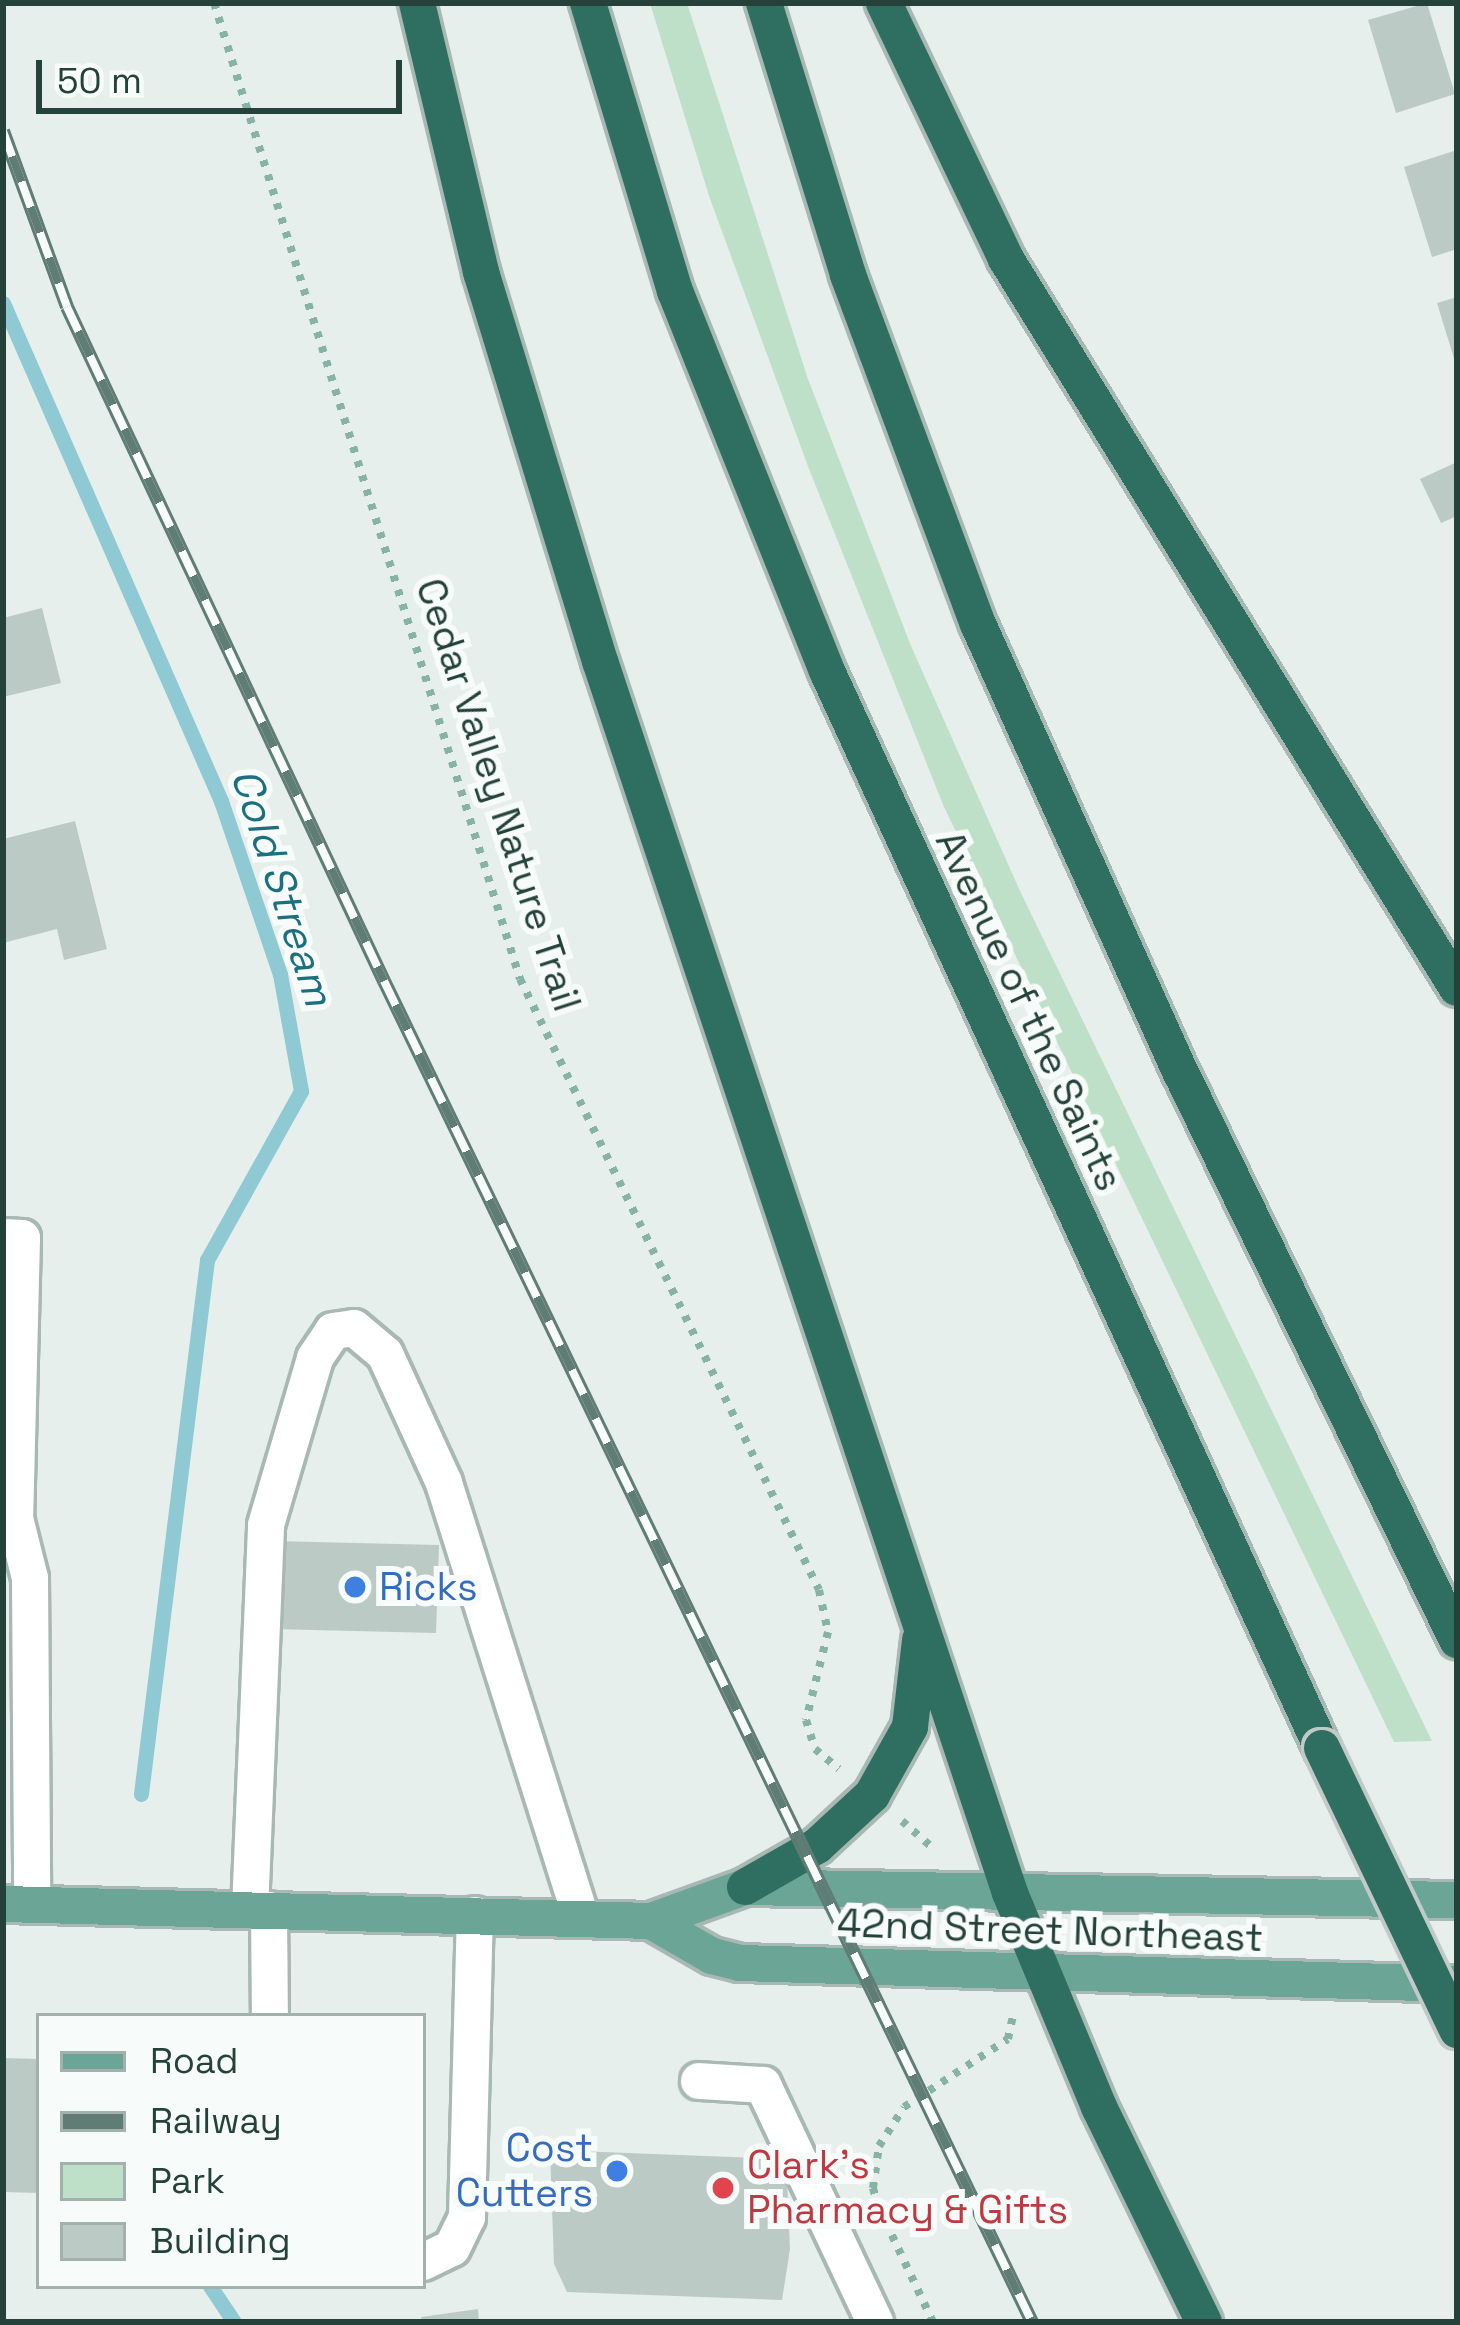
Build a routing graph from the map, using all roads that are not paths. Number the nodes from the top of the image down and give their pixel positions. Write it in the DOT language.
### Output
graph roads {
  1 [pos="417,3"];
  2 [pos="587,3"];
  3 [pos="764,3"];
  4 [pos="884,3"];
  5 [pos="1457,988"];
  6 [pos="3,1237"];
  7 [pos="9,1517"];
  8 [pos="920,1607"];
  9 [pos="1457,1640"];
  10 [pos="17,1729"];
  11 [pos="745,1887"];
  12 [pos="1010,1893"];
  13 [pos="1457,1900"];
  14 [pos="18,1904"];
  15 [pos="259,1910"];
  16 [pos="475,1915"];
  17 [pos="581,1918"];
  18 [pos="651,1921"];
  19 [pos="1042,1974"];
  20 [pos="1457,1984"];
  21 [pos="270,2013"];
  22 [pos="1457,2030"];
  23 [pos="699,2081"];
  24 [pos="426,2261"];
  25 [pos="875,2322"];
  26 [pos="1204,2322"];
  1 -- 8 [label="highway"];
  2 -- 22 [label="highway, Avenue of the Saints, bridge"];
  3 -- 9 [label="highway"];
  4 -- 5 [label="highway"];
  6 -- 7 [label="lane"];
  7 -- 10 [label="lane"];
  8 -- 11 [label="highway"];
  8 -- 12 [label="highway"];
  10 -- 14 [label="lane"];
  11 -- 12 [label="main road, 42nd Street Northeast"];
  11 -- 18 [label="main road, 42nd Street Northeast"];
  12 -- 13 [label="main road, 42nd Street Northeast"];
  12 -- 19 [label="highway"];
  14 -- 15 [label="main road, 42nd Street Northeast"];
  15 -- 16 [label="main road, 42nd Street Northeast"];
  15 -- 17 [label="lane"];
  15 -- 21 [label="lane"];
  16 -- 17 [label="main road, 42nd Street Northeast"];
  16 -- 24 [label="lane"];
  17 -- 18 [label="main road, 42nd Street Northeast"];
  18 -- 19 [label="main road, 42nd Street Northeast"];
  19 -- 20 [label="main road, 42nd Street Northeast"];
  19 -- 26 [label="highway"];
  23 -- 25 [label="lane"];
}
